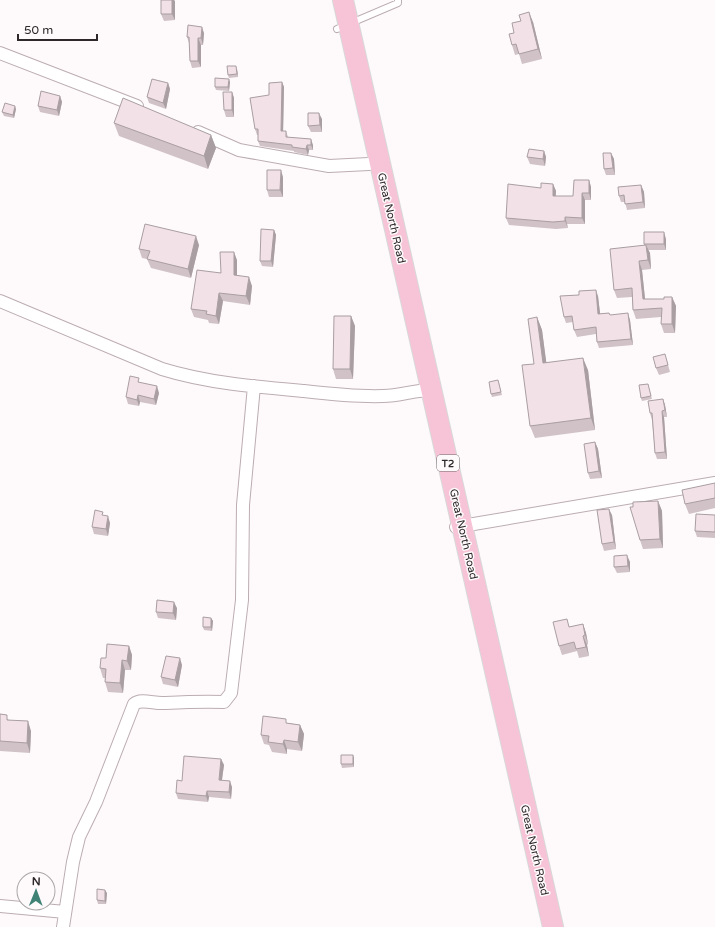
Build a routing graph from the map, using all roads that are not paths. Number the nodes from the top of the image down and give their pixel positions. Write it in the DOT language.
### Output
graph roads {
  1 [pos="331,0"];
  2 [pos="343,0"];
  3 [pos="398,0"];
  4 [pos="343,28"];
  5 [pos="0,53"];
  6 [pos="148,110"];
  7 [pos="189,128"];
  8 [pos="369,164"];
  9 [pos="0,301"];
  10 [pos="254,386"];
  11 [pos="427,390"];
  12 [pos="715,483"];
  13 [pos="459,527"];
  14 [pos="0,906"];
  15 [pos="65,912"];
  16 [pos="63,927"];
  17 [pos="540,927"];
  18 [pos="553,927"];
  1 -- 4 [label="highway, Great North Road / T2"];
  2 -- 4 [label="highway, Great North Road / T2"];
  3 -- 4 [label="lane"];
  4 -- 8 [label="highway, Great North Road / T2"];
  4 -- 11 [label="highway, Great North Road / T2"];
  5 -- 6 [label="street"];
  7 -- 8 [label="street"];
  8 -- 11 [label="highway, Great North Road / T2"];
  9 -- 10 [label="street"];
  10 -- 11 [label="street"];
  10 -- 15 [label="street"];
  11 -- 13 [label="highway, Great North Road / T2"];
  12 -- 13 [label="street"];
  13 -- 17 [label="highway, Great North Road / T2"];
  13 -- 18 [label="highway, Great North Road / T2"];
  14 -- 15 [label="street"];
  15 -- 16 [label="street"];
}
